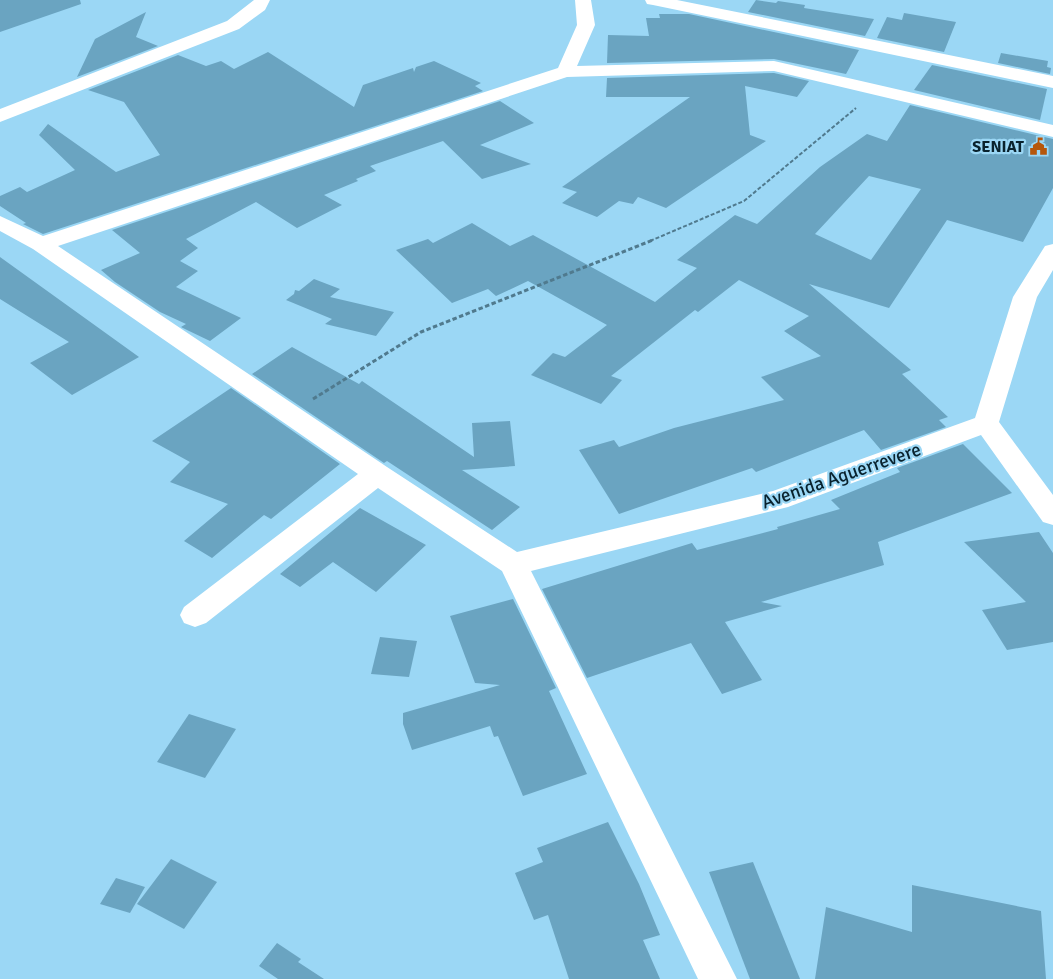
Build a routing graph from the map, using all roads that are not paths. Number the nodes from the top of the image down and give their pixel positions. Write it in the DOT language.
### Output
graph roads {
  1 [pos="262,0"];
  2 [pos="583,0"];
  3 [pos="654,0"];
  4 [pos="565,72"];
  5 [pos="1053,82"];
  6 [pos="0,116"];
  7 [pos="1053,131"];
  8 [pos="0,222"];
  9 [pos="42,244"];
  10 [pos="1053,251"];
  11 [pos="986,423"];
  12 [pos="378,474"];
  13 [pos="1053,515"];
  14 [pos="513,564"];
  15 [pos="195,615"];
  16 [pos="718,979"];
  1 -- 6 [label="street"];
  2 -- 4 [label="street"];
  3 -- 5 [label="street"];
  4 -- 7 [label="street"];
  4 -- 9 [label="street"];
  8 -- 9 [label="street"];
  9 -- 12 [label="street"];
  10 -- 11 [label="street"];
  11 -- 13 [label="street"];
  11 -- 14 [label="street, Avenida Aguerrevere"];
  12 -- 14 [label="street"];
  12 -- 15 [label="street"];
  14 -- 16 [label="street"];
}
